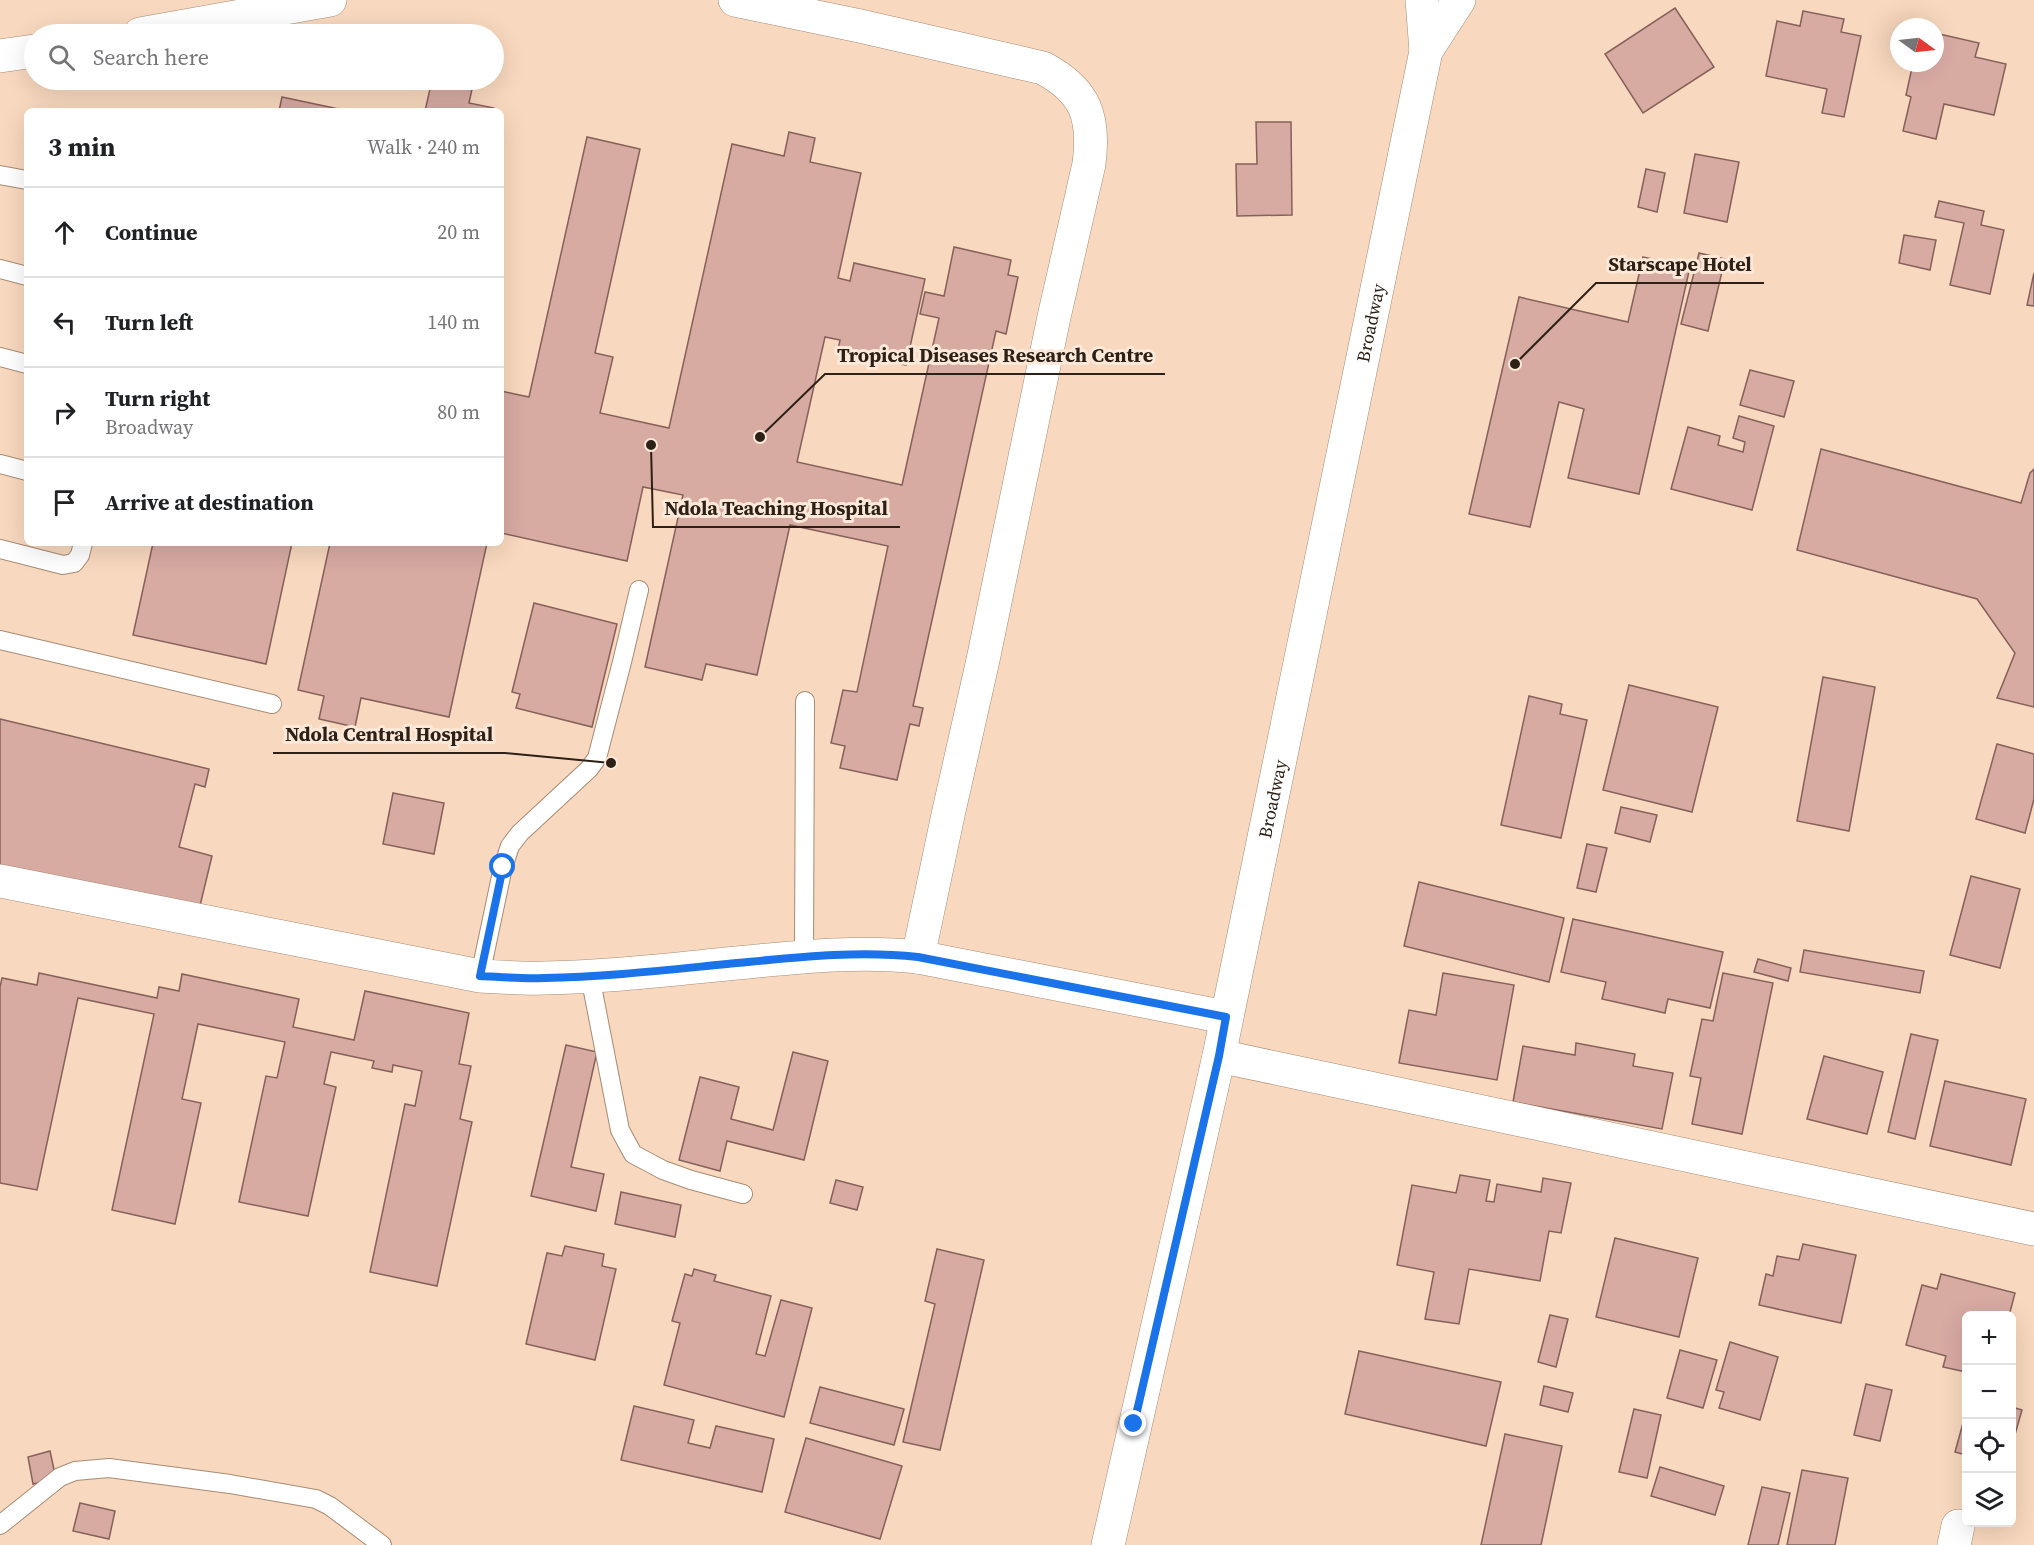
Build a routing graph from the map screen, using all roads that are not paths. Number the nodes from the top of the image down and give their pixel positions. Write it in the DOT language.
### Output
graph roads {
  1 [pos="330,0"];
  2 [pos="735,0"];
  3 [pos="1422,0"];
  4 [pos="1459,0"];
  5 [pos="196,24"];
  6 [pos="1426,51"];
  7 [pos="24,52"];
  8 [pos="0,56"];
  9 [pos="0,175"];
  10 [pos="24,179"];
  11 [pos="0,269"];
  12 [pos="24,275"];
  13 [pos="0,357"];
  14 [pos="24,363"];
  15 [pos="0,464"];
  16 [pos="24,470"];
  17 [pos="82,546"];
  18 [pos="0,549"];
  19 [pos="639,590"];
  20 [pos="0,640"];
  21 [pos="805,701"];
  22 [pos="272,704"];
  23 [pos="0,881"];
  24 [pos="804,957"];
  25 [pos="918,957"];
  26 [pos="480,976"];
  27 [pos="590,976"];
  28 [pos="1226,1017"];
  29 [pos="1219,1056"];
  30 [pos="742,1194"];
  31 [pos="2034,1229"];
  32 [pos="0,1526"];
  33 [pos="382,1545"];
  34 [pos="1108,1545"];
  1 -- 5 [label="street"];
  2 -- 25 [label="street"];
  3 -- 6 [label="street"];
  4 -- 6 [label="street"];
  6 -- 28 [label="street, Broadway"];
  7 -- 8 [label="street"];
  9 -- 10 [label="lane"];
  11 -- 12 [label="lane"];
  13 -- 14 [label="lane"];
  15 -- 16 [label="lane"];
  17 -- 18 [label="lane"];
  19 -- 26 [label="lane"];
  20 -- 22 [label="lane"];
  21 -- 24 [label="lane"];
  23 -- 26 [label="street"];
  24 -- 25 [label="street"];
  24 -- 27 [label="street"];
  25 -- 28 [label="street"];
  26 -- 27 [label="street"];
  27 -- 30 [label="lane"];
  28 -- 29 [label="street, Broadway"];
  29 -- 31 [label="street"];
  29 -- 34 [label="street, Broadway"];
  32 -- 33 [label="lane"];
}
